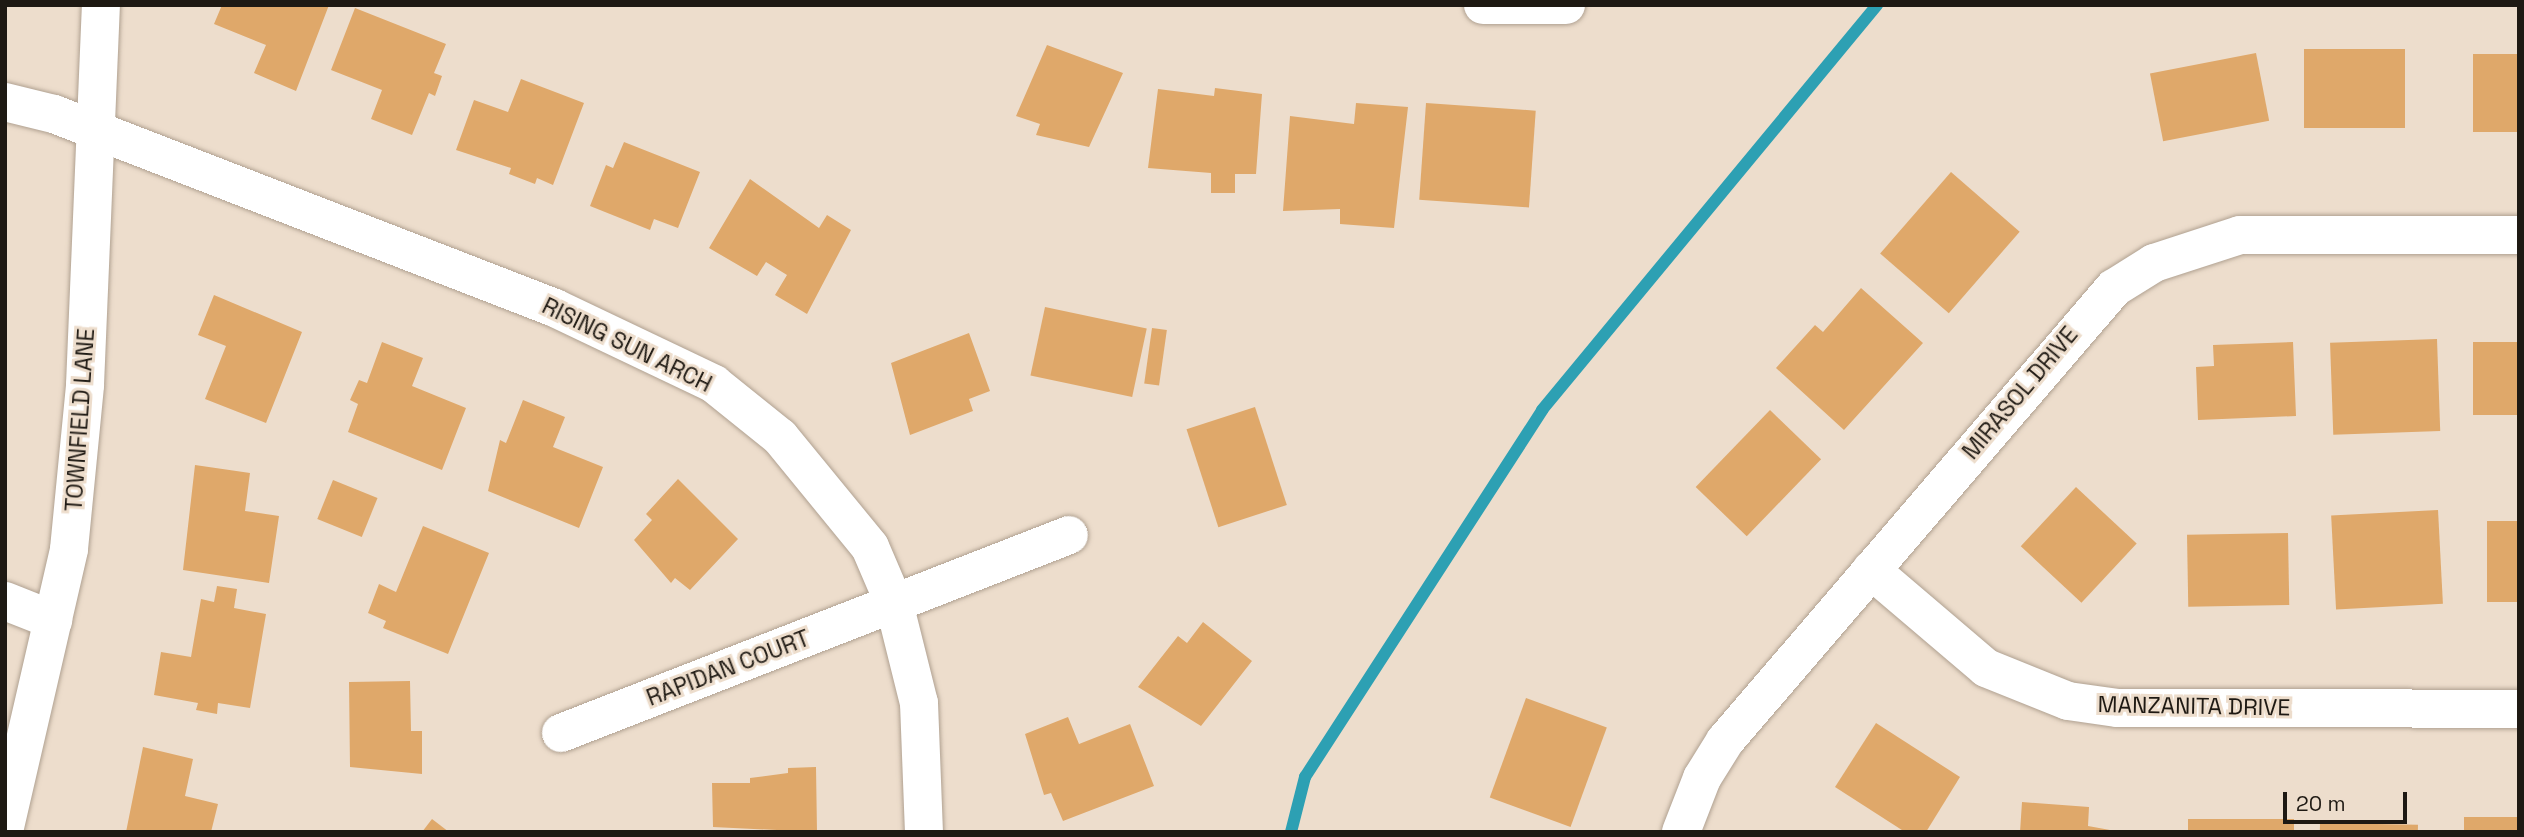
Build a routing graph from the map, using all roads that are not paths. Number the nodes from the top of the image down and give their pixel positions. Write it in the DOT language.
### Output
graph roads {
  1 [pos="101,5"];
  2 [pos="1483,5"];
  3 [pos="1566,5"];
  4 [pos="5,102"];
  5 [pos="96,130"];
  6 [pos="2519,235"];
  7 [pos="1069,535"];
  8 [pos="1871,570"];
  9 [pos="5,601"];
  10 [pos="894,603"];
  11 [pos="53,620"];
  12 [pos="2519,709"];
  13 [pos="561,733"];
  14 [pos="5,827"];
  15 [pos="924,832"];
  16 [pos="1681,832"];
  1 -- 5 [label="street, TOWNFIELD LANE"];
  2 -- 3 [label="street"];
  4 -- 5 [label="street, RISING SUN ARCH"];
  5 -- 10 [label="street, RISING SUN ARCH"];
  5 -- 11 [label="street, TOWNFIELD LANE"];
  6 -- 8 [label="street, MIRASOL DRIVE"];
  7 -- 10 [label="street, RAPIDAN COURT"];
  8 -- 12 [label="street, MANZANITA DRIVE"];
  8 -- 16 [label="street, MIRASOL DRIVE"];
  9 -- 11 [label="street"];
  10 -- 13 [label="street, RAPIDAN COURT"];
  10 -- 15 [label="street, RISING SUN ARCH"];
  11 -- 14 [label="street, TOWNFIELD LANE"];
}
